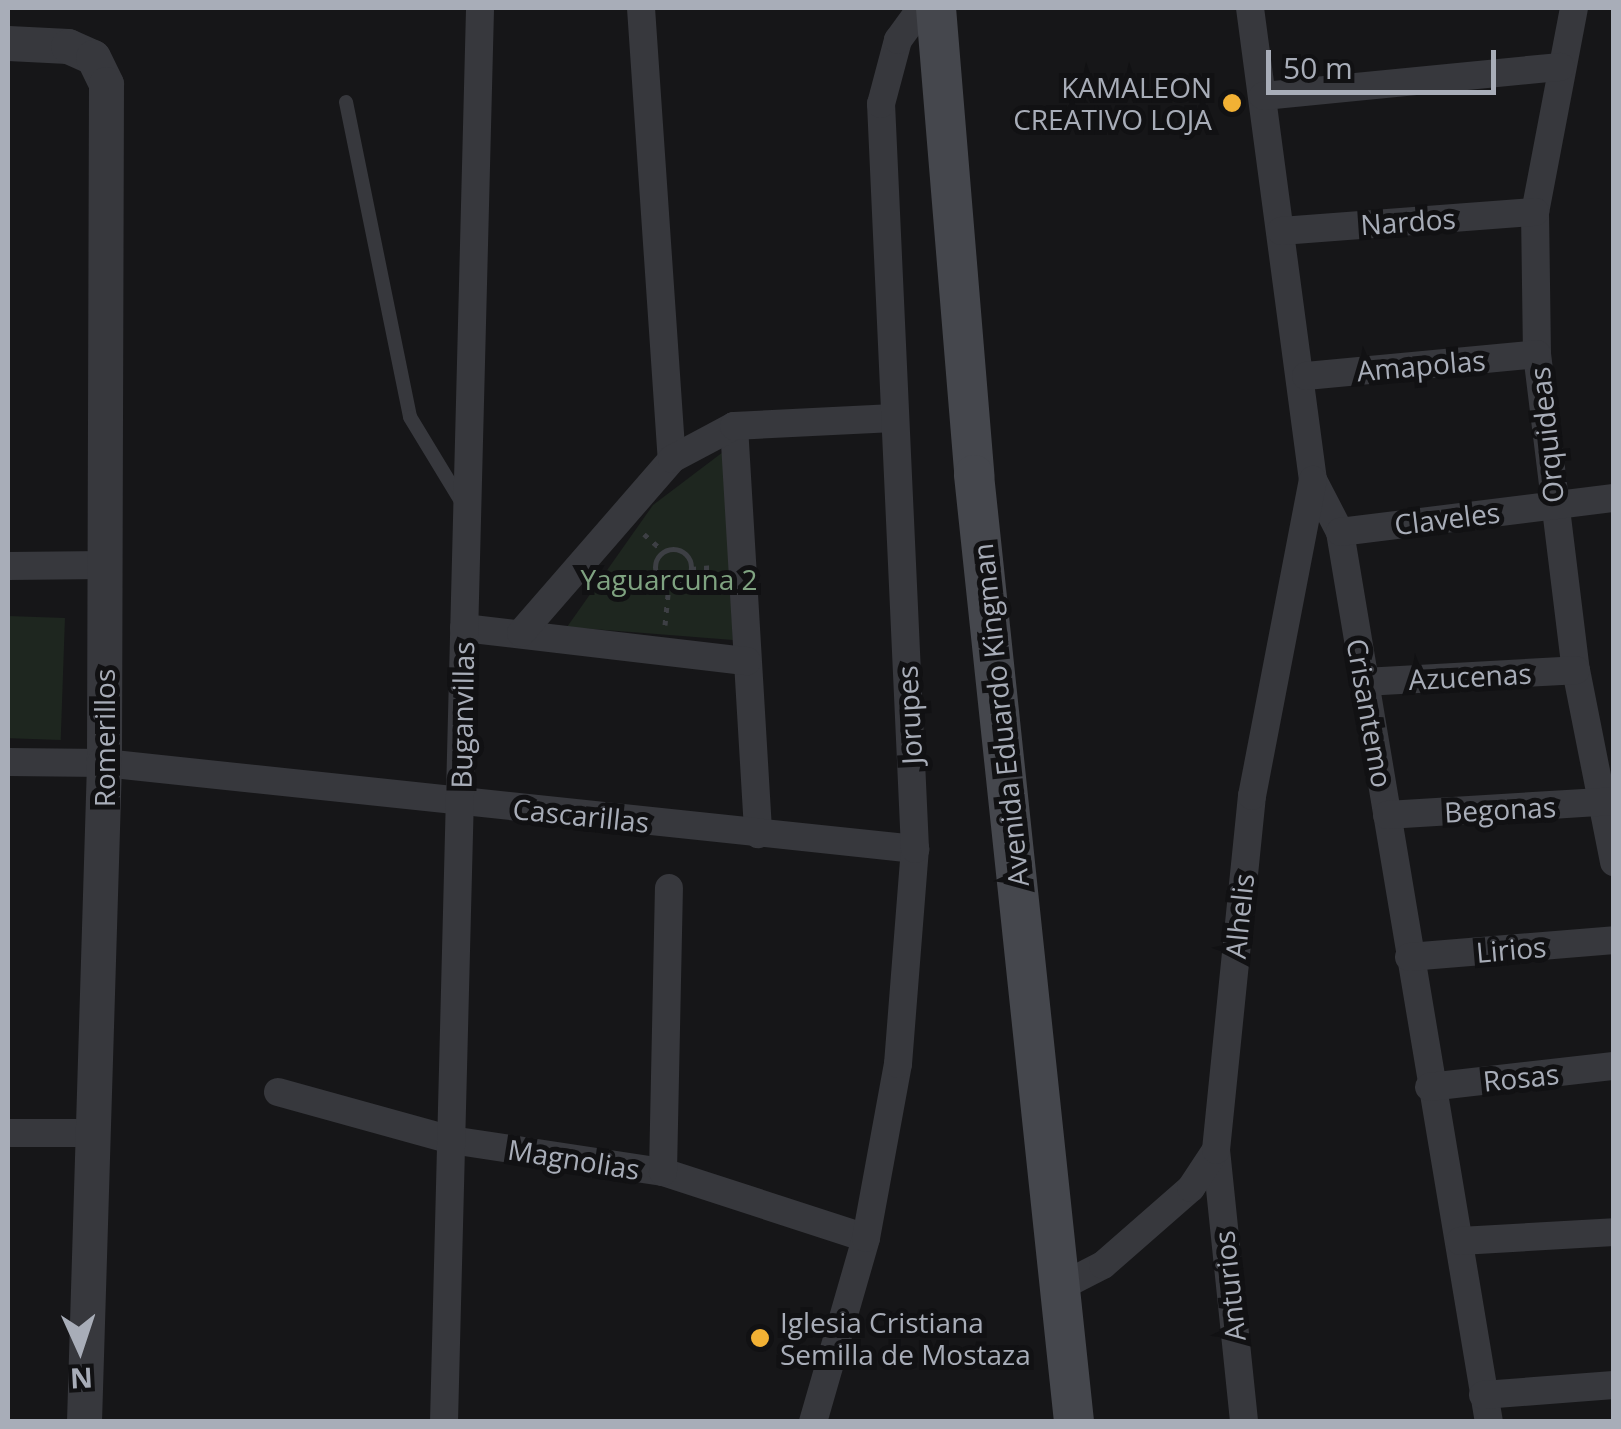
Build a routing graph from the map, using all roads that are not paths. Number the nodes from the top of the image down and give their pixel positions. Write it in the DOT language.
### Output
graph roads {
  1 [pos="480,8"];
  2 [pos="641,8"];
  3 [pos="920,8"];
  4 [pos="936,8"];
  5 [pos="1250,8"];
  6 [pos="1574,8"];
  7 [pos="8,42"];
  8 [pos="1561,68"];
  9 [pos="1263,96"];
  10 [pos="346,102"];
  11 [pos="1535,212"];
  12 [pos="1281,230"];
  13 [pos="1537,354"];
  14 [pos="1306,376"];
  15 [pos="894,418"];
  16 [pos="734,426"];
  17 [pos="672,459"];
  18 [pos="1312,480"];
  19 [pos="1614,498"];
  20 [pos="1553,505"];
  21 [pos="468,510"];
  22 [pos="1340,532"];
  23 [pos="105,565"];
  24 [pos="8,566"];
  25 [pos="464,628"];
  26 [pos="521,633"];
  27 [pos="747,660"];
  28 [pos="1576,670"];
  29 [pos="1364,682"];
  30 [pos="8,762"];
  31 [pos="104,763"];
  32 [pos="460,802"];
  33 [pos="1609,802"];
  34 [pos="1387,815"];
  35 [pos="758,834"];
  36 [pos="915,849"];
  37 [pos="1614,862"];
  38 [pos="669,888"];
  39 [pos="1614,940"];
  40 [pos="1409,958"];
  41 [pos="1614,1066"];
  42 [pos="1429,1087"];
  43 [pos="278,1092"];
  44 [pos="87,1132"];
  45 [pos="8,1133"];
  46 [pos="451,1140"];
  47 [pos="1216,1150"];
  48 [pos="663,1172"];
  49 [pos="1614,1232"];
  50 [pos="866,1238"];
  51 [pos="1460,1241"];
  52 [pos="1062,1286"];
  53 [pos="1614,1384"];
  54 [pos="1486,1408"];
  55 [pos="84,1422"];
  56 [pos="444,1422"];
  57 [pos="813,1422"];
  58 [pos="1074,1422"];
  59 [pos="1244,1422"];
  1 -- 21 [label="street, Buganvillas"];
  2 -- 17 [label="street"];
  3 -- 15 [label="street, Jorupes"];
  4 -- 52 [label="main road, Avenida Eduardo Kingman"];
  5 -- 9 [label="street, Crisantemo"];
  6 -- 8 [label="street, Orquideas"];
  7 -- 23 [label="street, Romerillos"];
  8 -- 9 [label="street"];
  8 -- 11 [label="street, Orquideas"];
  9 -- 12 [label="street, Crisantemo"];
  10 -- 21 [label="lane"];
  11 -- 12 [label="street, Nardos"];
  11 -- 13 [label="street, Orquideas"];
  12 -- 14 [label="street, Crisantemo"];
  13 -- 14 [label="street, Amapolas"];
  13 -- 20 [label="street, Orquideas"];
  14 -- 18 [label="street, Crisantemo"];
  15 -- 16 [label="street"];
  15 -- 36 [label="street, Jorupes"];
  16 -- 17 [label="street"];
  16 -- 27 [label="street"];
  17 -- 26 [label="street"];
  18 -- 22 [label="street, Crisantemo"];
  18 -- 47 [label="street, Alhelis"];
  19 -- 20 [label="street, Claveles"];
  20 -- 22 [label="street, Claveles"];
  20 -- 28 [label="street, Orquideas"];
  21 -- 25 [label="street, Buganvillas"];
  22 -- 29 [label="street, Crisantemo"];
  23 -- 24 [label="street"];
  23 -- 31 [label="street, Romerillos"];
  25 -- 26 [label="street"];
  25 -- 32 [label="street, Buganvillas"];
  26 -- 27 [label="street"];
  27 -- 35 [label="street"];
  28 -- 29 [label="street, Azucenas"];
  28 -- 33 [label="street, Orquideas"];
  29 -- 34 [label="street, Crisantemo"];
  30 -- 31 [label="street, Cascarillas"];
  31 -- 32 [label="street, Cascarillas"];
  31 -- 44 [label="street, Romerillos"];
  32 -- 35 [label="street, Cascarillas"];
  32 -- 46 [label="street, Buganvillas"];
  33 -- 34 [label="street, Begonas"];
  33 -- 37 [label="street, Orquideas"];
  34 -- 40 [label="street, Crisantemo"];
  35 -- 36 [label="street, Cascarillas"];
  36 -- 50 [label="street, Jorupes"];
  38 -- 48 [label="street"];
  39 -- 40 [label="street, Lirios"];
  40 -- 42 [label="street, Crisantemo"];
  41 -- 42 [label="street, Rosas"];
  42 -- 51 [label="street, Crisantemo"];
  43 -- 46 [label="street, Magnolias"];
  44 -- 45 [label="street"];
  44 -- 55 [label="street, Romerillos"];
  46 -- 48 [label="street, Magnolias"];
  46 -- 56 [label="street, Buganvillas"];
  47 -- 52 [label="street, Alhelis"];
  47 -- 59 [label="street, Anturios"];
  48 -- 50 [label="street, Magnolias"];
  49 -- 51 [label="street"];
  50 -- 57 [label="street, Jorupes"];
  51 -- 54 [label="street, Crisantemo"];
  52 -- 58 [label="main road, Avenida Eduardo Kingman"];
  53 -- 54 [label="street"];
}
